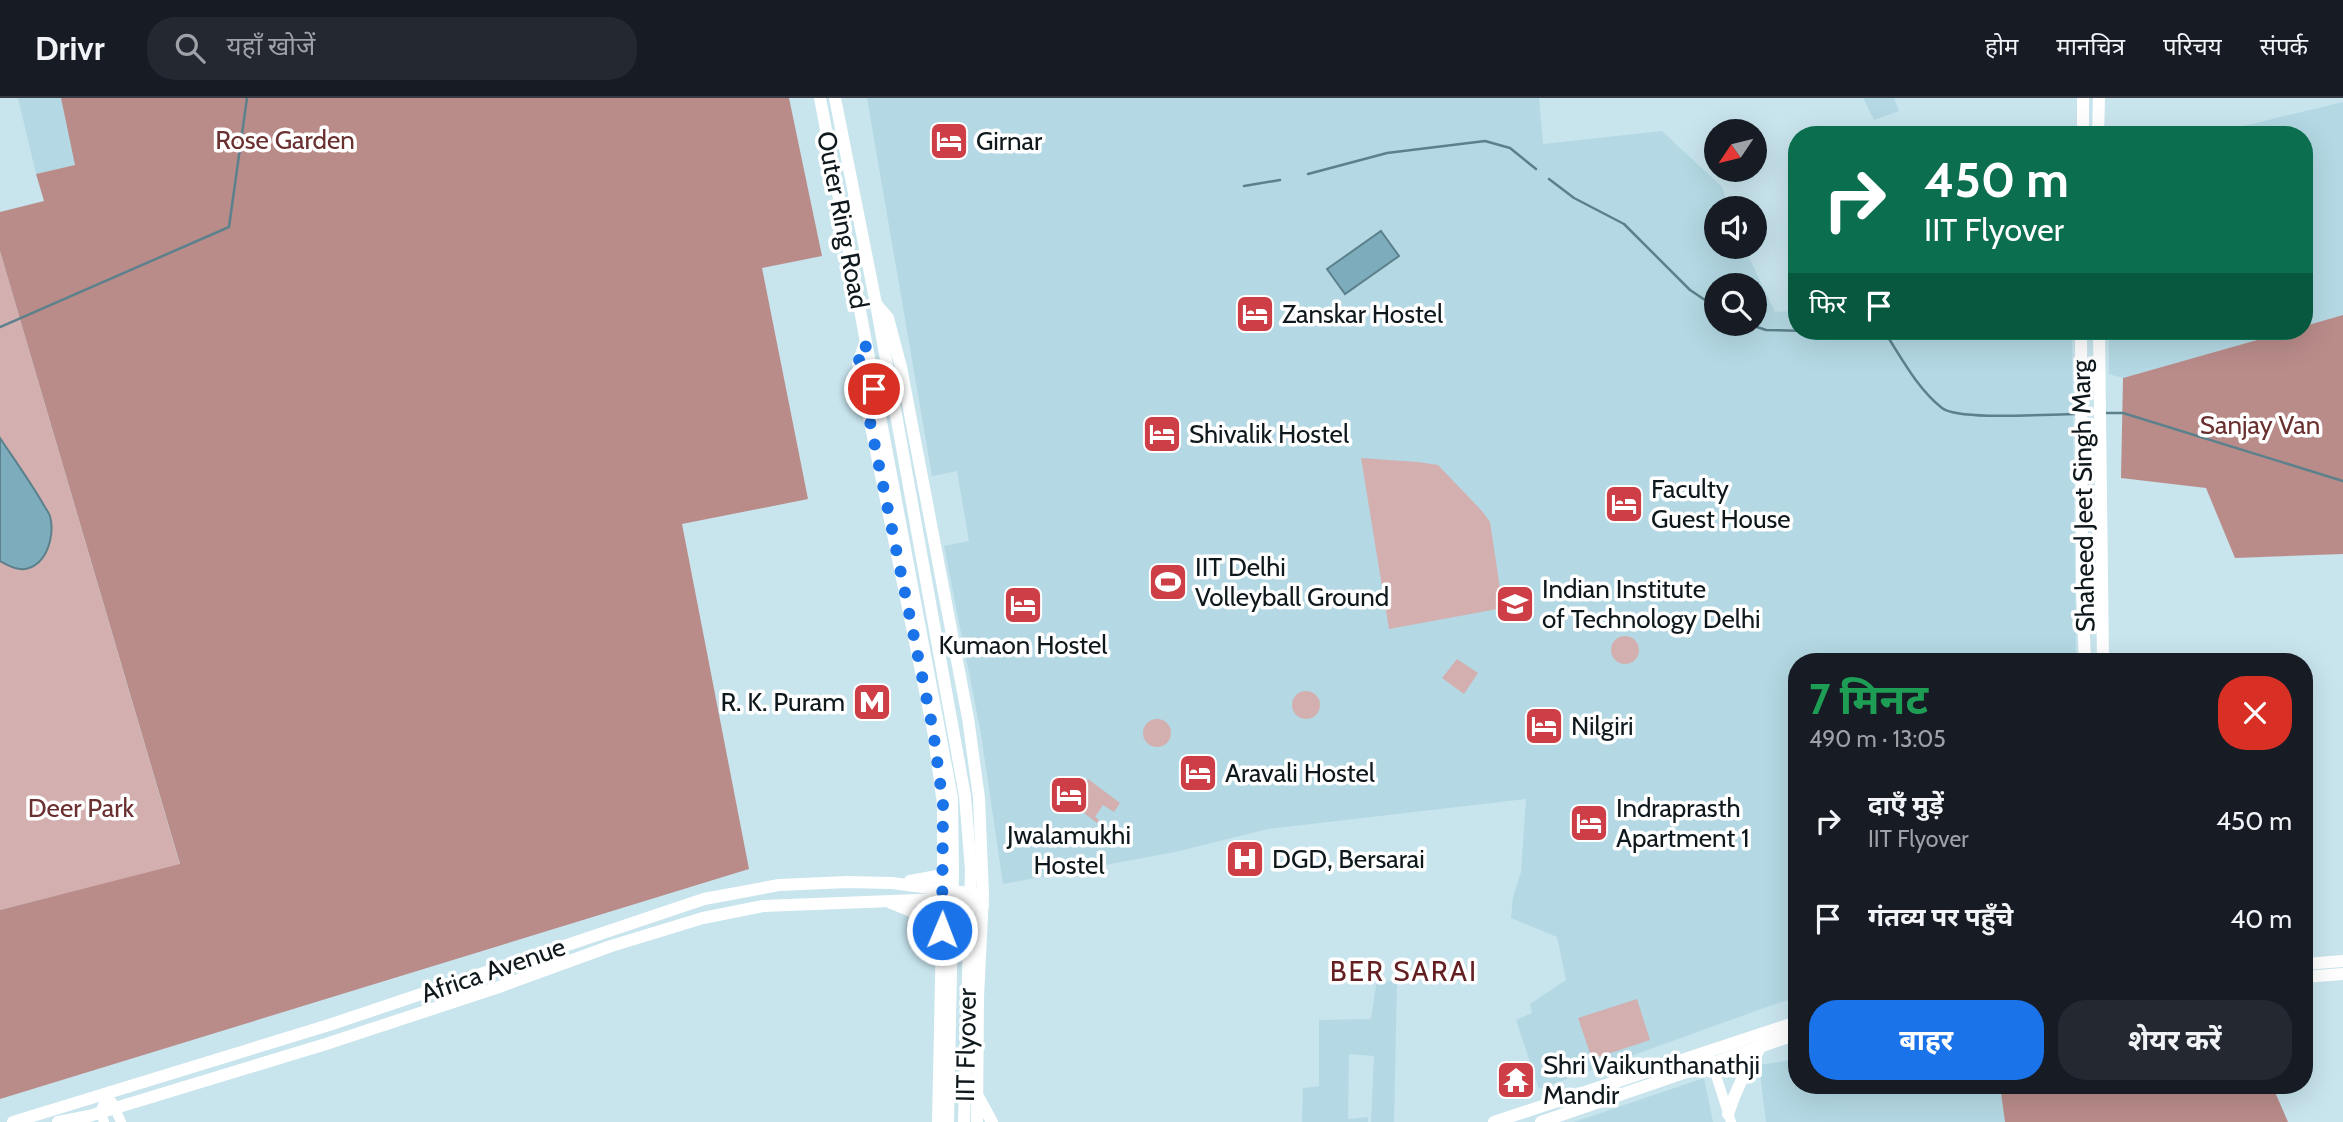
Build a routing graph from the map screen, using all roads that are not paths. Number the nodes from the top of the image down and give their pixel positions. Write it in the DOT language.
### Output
graph roads {
  1 [pos="820,98"];
  2 [pos="835,98"];
  3 [pos="2083,98"];
  4 [pos="2099,98"];
  5 [pos="2082,126"];
  6 [pos="2098,126"];
  7 [pos="876,304"];
  8 [pos="2081,340"];
  9 [pos="2099,340"];
  10 [pos="865,343"];
  11 [pos="2085,653"];
  12 [pos="2103,653"];
  13 [pos="943,829"];
  14 [pos="979,830"];
  15 [pos="943,875"];
  16 [pos="892,883"];
  17 [pos="943,894"];
  18 [pos="983,900"];
  19 [pos="885,901"];
  20 [pos="942,930"];
  21 [pos="2343,961"];
  22 [pos="2313,963"];
  23 [pos="2343,974"];
  24 [pos="2313,976"];
  25 [pos="1788,1026"];
  26 [pos="1788,1037"];
  27 [pos="1760,1047"];
  28 [pos="1710,1060"];
  29 [pos="110,1091"];
  30 [pos="977,1095"];
  31 [pos="114,1107"];
  32 [pos="102,1117"];
  33 [pos="1728,1119"];
  34 [pos="63,1121"];
  35 [pos="13,1122"];
  36 [pos="121,1122"];
  37 [pos="938,1122"];
  38 [pos="948,1122"];
  39 [pos="964,1122"];
  40 [pos="977,1122"];
  41 [pos="992,1122"];
  42 [pos="1494,1122"];
  43 [pos="1541,1122"];
  1 -- 10 [label="main road, Outer Ring Road"];
  2 -- 7 [label="main road, Outer Ring Road"];
  3 -- 5 [label="main road"];
  4 -- 6 [label="main road"];
  7 -- 14 [label="main road"];
  7 -- 39 [label="main road, IIT Flyover"];
  8 -- 11 [label="main road, Shaheed Jeet Singh Marg"];
  9 -- 12 [label="main road, Shaheed Jeet Singh Marg"];
  10 -- 13 [label="main road"];
  10 -- 38 [label="main road, IIT Flyover"];
  13 -- 14 [label="main road"];
  13 -- 15 [label="main road"];
  14 -- 18 [label="main road"];
  15 -- 16 [label="main road"];
  15 -- 17 [label="main road"];
  16 -- 17 [label="main road, Africa Avenue"];
  16 -- 29 [label="main road, Africa Avenue"];
  17 -- 18 [label="main road, Africa Avenue"];
  17 -- 19 [label="main road, Africa Avenue"];
  17 -- 20 [label="main road"];
  18 -- 30 [label="main road"];
  19 -- 20 [label="main road"];
  19 -- 31 [label="main road, Africa Avenue"];
  20 -- 37 [label="main road"];
  21 -- 22 [label="main road"];
  23 -- 24 [label="main road"];
  25 -- 28 [label="main road"];
  26 -- 27 [label="main road"];
  27 -- 28 [label="main road"];
  27 -- 33 [label="main road"];
  28 -- 33 [label="street"];
  28 -- 42 [label="main road"];
  28 -- 43 [label="main road"];
  29 -- 31 [label="street"];
  29 -- 32 [label="street"];
  29 -- 35 [label="main road, Africa Avenue"];
  30 -- 40 [label="main road"];
  30 -- 41 [label="main road"];
  31 -- 32 [label="main road, Africa Avenue"];
  31 -- 36 [label="street"];
  32 -- 34 [label="main road, Africa Avenue"];
}
